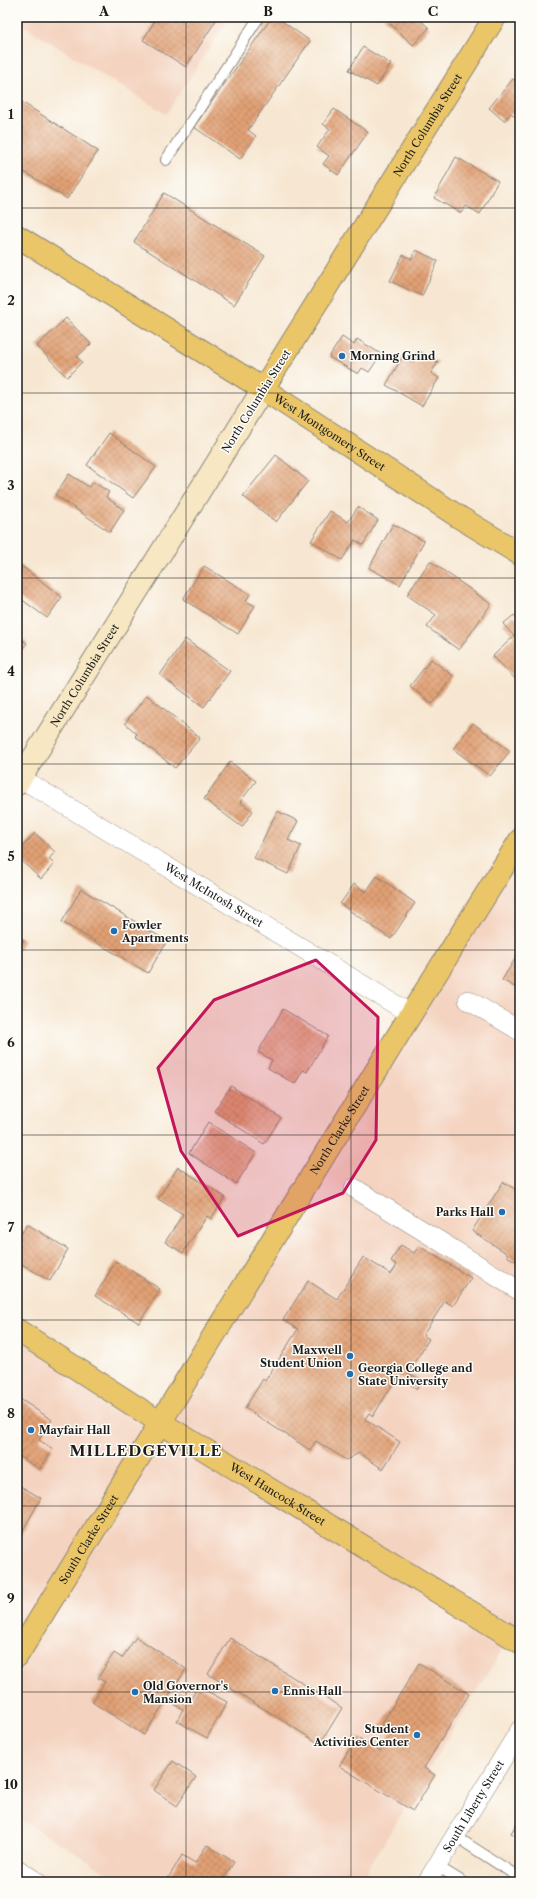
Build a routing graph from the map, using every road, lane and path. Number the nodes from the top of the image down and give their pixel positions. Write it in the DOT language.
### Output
graph roads {
  1 [pos="259,17"];
  2 [pos="495,17"];
  3 [pos="166,160"];
  4 [pos="17,236"];
  5 [pos="263,389"];
  6 [pos="520,554"];
  7 [pos="18,780"];
  8 [pos="520,840"];
  9 [pos="468,1000"];
  10 [pos="411,1014"];
  11 [pos="520,1031"];
  12 [pos="354,1188"];
  13 [pos="520,1291"];
  14 [pos="17,1330"];
  15 [pos="161,1423"];
  16 [pos="520,1642"];
  17 [pos="17,1656"];
  18 [pos="520,1730"];
  19 [pos="456,1836"];
  20 [pos="17,1869"];
  21 [pos="432,1874"];
  22 [pos="520,1878"];
  23 [pos="37,1882"];
  24 [pos="462,1882"];
  1 -- 3 [label="lane"];
  2 -- 5 [label="main road, North Columbia Street"];
  4 -- 5 [label="main road, West Montgomery Street"];
  5 -- 6 [label="main road, West Montgomery Street"];
  5 -- 7 [label="street, North Columbia Street"];
  7 -- 10 [label="street, West McIntosh Street"];
  8 -- 10 [label="main road, North Clarke Street"];
  9 -- 11 [label="street"];
  10 -- 15 [label="main road, North Clarke Street"];
  12 -- 13 [label="street"];
  14 -- 15 [label="main road, West Hancock Street"];
  15 -- 16 [label="main road, West Hancock Street"];
  15 -- 17 [label="main road, South Clarke Street"];
  18 -- 19 [label="street, South Liberty Street"];
  19 -- 21 [label="street, South Liberty Street"];
  19 -- 22 [label="lane"];
  20 -- 23 [label="street"];
  21 -- 24 [label="lane"];
}
